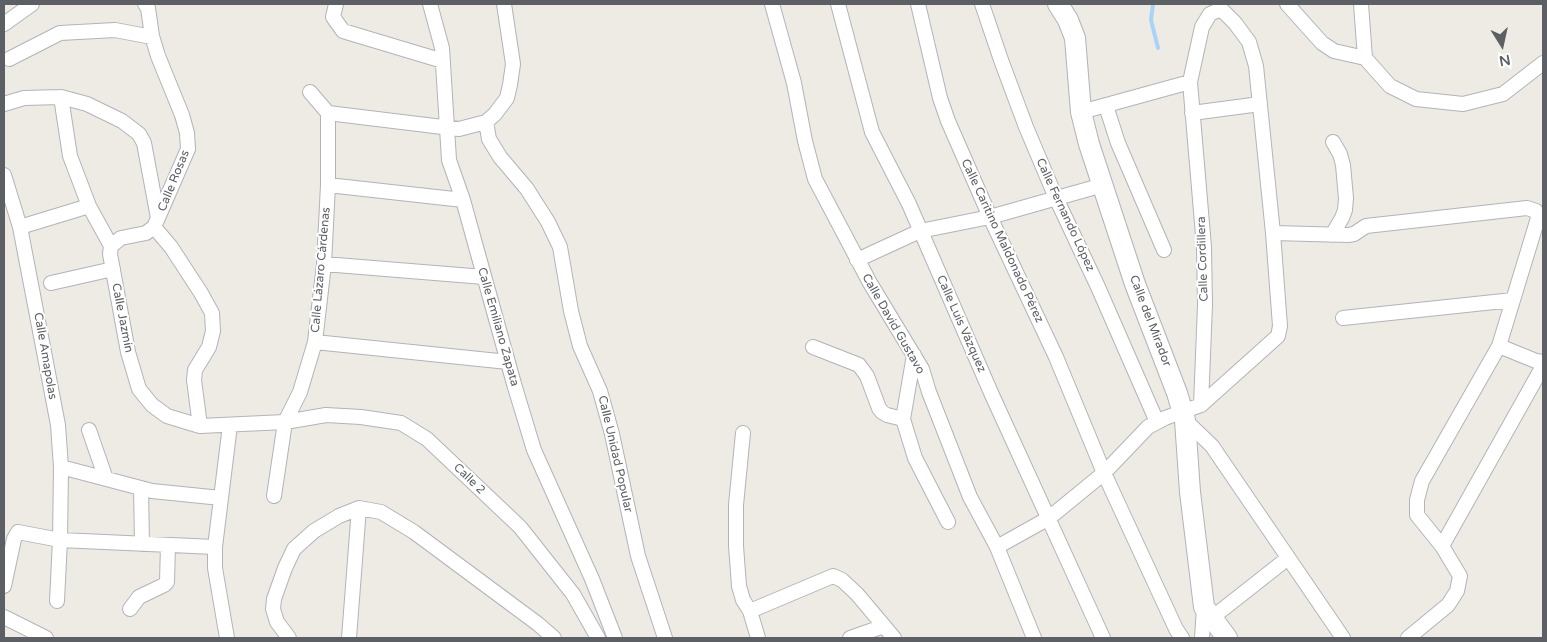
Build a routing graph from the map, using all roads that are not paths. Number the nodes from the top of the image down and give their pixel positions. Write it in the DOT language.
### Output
graph roads {
  1 [pos="32,4"];
  2 [pos="145,4"];
  3 [pos="430,4"];
  4 [pos="504,4"];
  5 [pos="772,4"];
  6 [pos="838,4"];
  7 [pos="918,4"];
  8 [pos="982,4"];
  9 [pos="1058,4"];
  10 [pos="1287,4"];
  11 [pos="1361,4"];
  12 [pos="1222,6"];
  13 [pos="334,10"];
  14 [pos="4,24"];
  15 [pos="152,37"];
  16 [pos="1365,58"];
  17 [pos="9,59"];
  18 [pos="443,62"];
  19 [pos="1543,63"];
  20 [pos="1190,82"];
  21 [pos="310,92"];
  22 [pos="61,98"];
  23 [pos="4,104"];
  24 [pos="1260,104"];
  25 [pos="1106,106"];
  26 [pos="1081,112"];
  27 [pos="328,113"];
  28 [pos="1192,113"];
  29 [pos="486,122"];
  30 [pos="447,128"];
  31 [pos="1333,142"];
  32 [pos="4,174"];
  33 [pos="1103,184"];
  34 [pos="328,185"];
  35 [pos="1056,198"];
  36 [pos="462,200"];
  37 [pos="89,206"];
  38 [pos="990,217"];
  39 [pos="156,223"];
  40 [pos="20,227"];
  41 [pos="920,231"];
  42 [pos="1273,233"];
  43 [pos="1332,235"];
  44 [pos="111,246"];
  45 [pos="1164,250"];
  46 [pos="857,260"];
  47 [pos="324,264"];
  48 [pos="113,269"];
  49 [pos="484,277"];
  50 [pos="51,283"];
  51 [pos="1514,300"];
  52 [pos="1343,318"];
  53 [pos="315,342"];
  54 [pos="1499,346"];
  55 [pos="813,347"];
  56 [pos="914,355"];
  57 [pos="508,362"];
  58 [pos="1543,362"];
  59 [pos="1543,366"];
  60 [pos="1190,412"];
  61 [pos="903,419"];
  62 [pos="285,422"];
  63 [pos="1157,422"];
  64 [pos="230,424"];
  65 [pos="200,426"];
  66 [pos="89,430"];
  67 [pos="744,433"];
  68 [pos="61,467"];
  69 [pos="1104,473"];
  70 [pos="106,479"];
  71 [pos="142,488"];
  72 [pos="274,496"];
  73 [pos="221,498"];
  74 [pos="358,508"];
  75 [pos="1050,518"];
  76 [pos="948,522"];
  77 [pos="60,540"];
  78 [pos="142,544"];
  79 [pos="168,545"];
  80 [pos="1442,546"];
  81 [pos="215,547"];
  82 [pos="997,547"];
  83 [pos="1288,558"];
  84 [pos="4,586"];
  85 [pos="57,601"];
  86 [pos="130,609"];
  87 [pos="750,611"];
  88 [pos="1208,612"];
  89 [pos="4,618"];
  90 [pos="884,626"];
  91 [pos="46,638"];
  92 [pos="227,638"];
  93 [pos="289,638"];
  94 [pos="349,638"];
  95 [pos="554,638"];
  96 [pos="598,638"];
  97 [pos="615,638"];
  98 [pos="665,638"];
  99 [pos="758,638"];
  100 [pos="850,638"];
  101 [pos="894,638"];
  102 [pos="1034,638"];
  103 [pos="1103,638"];
  104 [pos="1182,638"];
  105 [pos="1202,638"];
  106 [pos="1227,638"];
  107 [pos="1343,638"];
  108 [pos="1408,638"];
  1 -- 14 [label="street"];
  2 -- 15 [label="street, Calle Rosas"];
  3 -- 18 [label="street, Calle Emiliano Zapata"];
  4 -- 29 [label="street"];
  5 -- 46 [label="street, Calle David Gustavo"];
  6 -- 41 [label="street, Calle Luis Vázquez"];
  7 -- 38 [label="street, Calle Caritino Maldonado Pérez"];
  8 -- 35 [label="street, Calle Fernando López"];
  9 -- 26 [label="street, Calle del Mirador"];
  10 -- 16 [label="street"];
  11 -- 16 [label="street"];
  12 -- 20 [label="street, Calle Cordillera"];
  12 -- 24 [label="street"];
  13 -- 18 [label="street"];
  15 -- 17 [label="street"];
  15 -- 39 [label="street, Calle Rosas"];
  16 -- 19 [label="street"];
  18 -- 30 [label="street, Calle Emiliano Zapata"];
  20 -- 25 [label="street"];
  20 -- 28 [label="street, Calle Cordillera"];
  21 -- 27 [label="street"];
  22 -- 23 [label="street"];
  22 -- 37 [label="street, Calle Jazmín"];
  22 -- 39 [label="street"];
  24 -- 28 [label="street"];
  24 -- 42 [label="street"];
  25 -- 26 [label="street"];
  25 -- 45 [label="street"];
  26 -- 33 [label="street, Calle del Mirador"];
  27 -- 30 [label="street"];
  27 -- 34 [label="street, Calle Lázaro Cárdenas"];
  28 -- 60 [label="street, Calle Cordillera"];
  29 -- 30 [label="street"];
  29 -- 98 [label="street, Calle Unidad Popular"];
  30 -- 36 [label="street, Calle Emiliano Zapata"];
  31 -- 43 [label="street"];
  32 -- 40 [label="street, Calle Amapolas"];
  33 -- 35 [label="street"];
  33 -- 60 [label="street, Calle del Mirador"];
  34 -- 36 [label="street"];
  34 -- 47 [label="street, Calle Lázaro Cárdenas"];
  35 -- 38 [label="street"];
  35 -- 63 [label="street, Calle Fernando López"];
  36 -- 49 [label="street, Calle Emiliano Zapata"];
  37 -- 40 [label="street"];
  37 -- 44 [label="street, Calle Jazmín"];
  38 -- 41 [label="street"];
  38 -- 69 [label="street, Calle Caritino Maldonado Pérez"];
  39 -- 44 [label="street, Calle Rosas"];
  39 -- 65 [label="street"];
  40 -- 68 [label="street, Calle Amapolas"];
  41 -- 46 [label="street"];
  41 -- 75 [label="street, Calle Luis Vázquez"];
  42 -- 43 [label="street"];
  42 -- 60 [label="street"];
  43 -- 51 [label="street"];
  44 -- 48 [label="street, Calle Jazmín"];
  46 -- 56 [label="street, Calle David Gustavo"];
  47 -- 49 [label="street"];
  47 -- 53 [label="street, Calle Lázaro Cárdenas"];
  48 -- 50 [label="street"];
  48 -- 65 [label="street, Calle Jazmín"];
  49 -- 57 [label="street, Calle Emiliano Zapata"];
  51 -- 52 [label="street"];
  51 -- 54 [label="street"];
  53 -- 57 [label="street"];
  53 -- 62 [label="street, Calle Lázaro Cárdenas"];
  54 -- 58 [label="street"];
  54 -- 80 [label="street"];
  55 -- 61 [label="street"];
  56 -- 61 [label="street"];
  56 -- 82 [label="street, Calle David Gustavo"];
  57 -- 97 [label="street, Calle Emiliano Zapata"];
  59 -- 80 [label="street"];
  60 -- 63 [label="street"];
  60 -- 83 [label="street"];
  60 -- 88 [label="street, Calle del Mirador"];
  61 -- 76 [label="street"];
  62 -- 64 [label="street, Calle Jazmín"];
  62 -- 72 [label="street, Calle Lázaro Cárdenas"];
  62 -- 96 [label="street, Calle 2"];
  63 -- 69 [label="street"];
  64 -- 65 [label="street, Calle Jazmín"];
  64 -- 73 [label="street"];
  66 -- 70 [label="street"];
  67 -- 87 [label="street"];
  68 -- 70 [label="street"];
  68 -- 77 [label="street, Calle Amapolas"];
  69 -- 75 [label="street"];
  69 -- 104 [label="street, Calle Caritino Maldonado Pérez"];
  70 -- 71 [label="street"];
  71 -- 73 [label="street"];
  71 -- 78 [label="street"];
  73 -- 81 [label="street"];
  74 -- 93 [label="street"];
  74 -- 94 [label="street"];
  74 -- 95 [label="street"];
  75 -- 82 [label="street"];
  75 -- 103 [label="street, Calle Luis Vázquez"];
  77 -- 78 [label="street"];
  77 -- 84 [label="street"];
  77 -- 85 [label="street, Calle Amapolas"];
  78 -- 79 [label="street"];
  79 -- 81 [label="street"];
  79 -- 86 [label="street"];
  80 -- 108 [label="street"];
  81 -- 92 [label="street"];
  82 -- 102 [label="street, Calle David Gustavo"];
  83 -- 88 [label="street"];
  83 -- 107 [label="street"];
  87 -- 90 [label="street"];
  87 -- 99 [label="street"];
  88 -- 105 [label="street"];
  88 -- 106 [label="street, Calle del Mirador"];
  89 -- 91 [label="street"];
  90 -- 100 [label="street"];
  90 -- 101 [label="street"];
}
